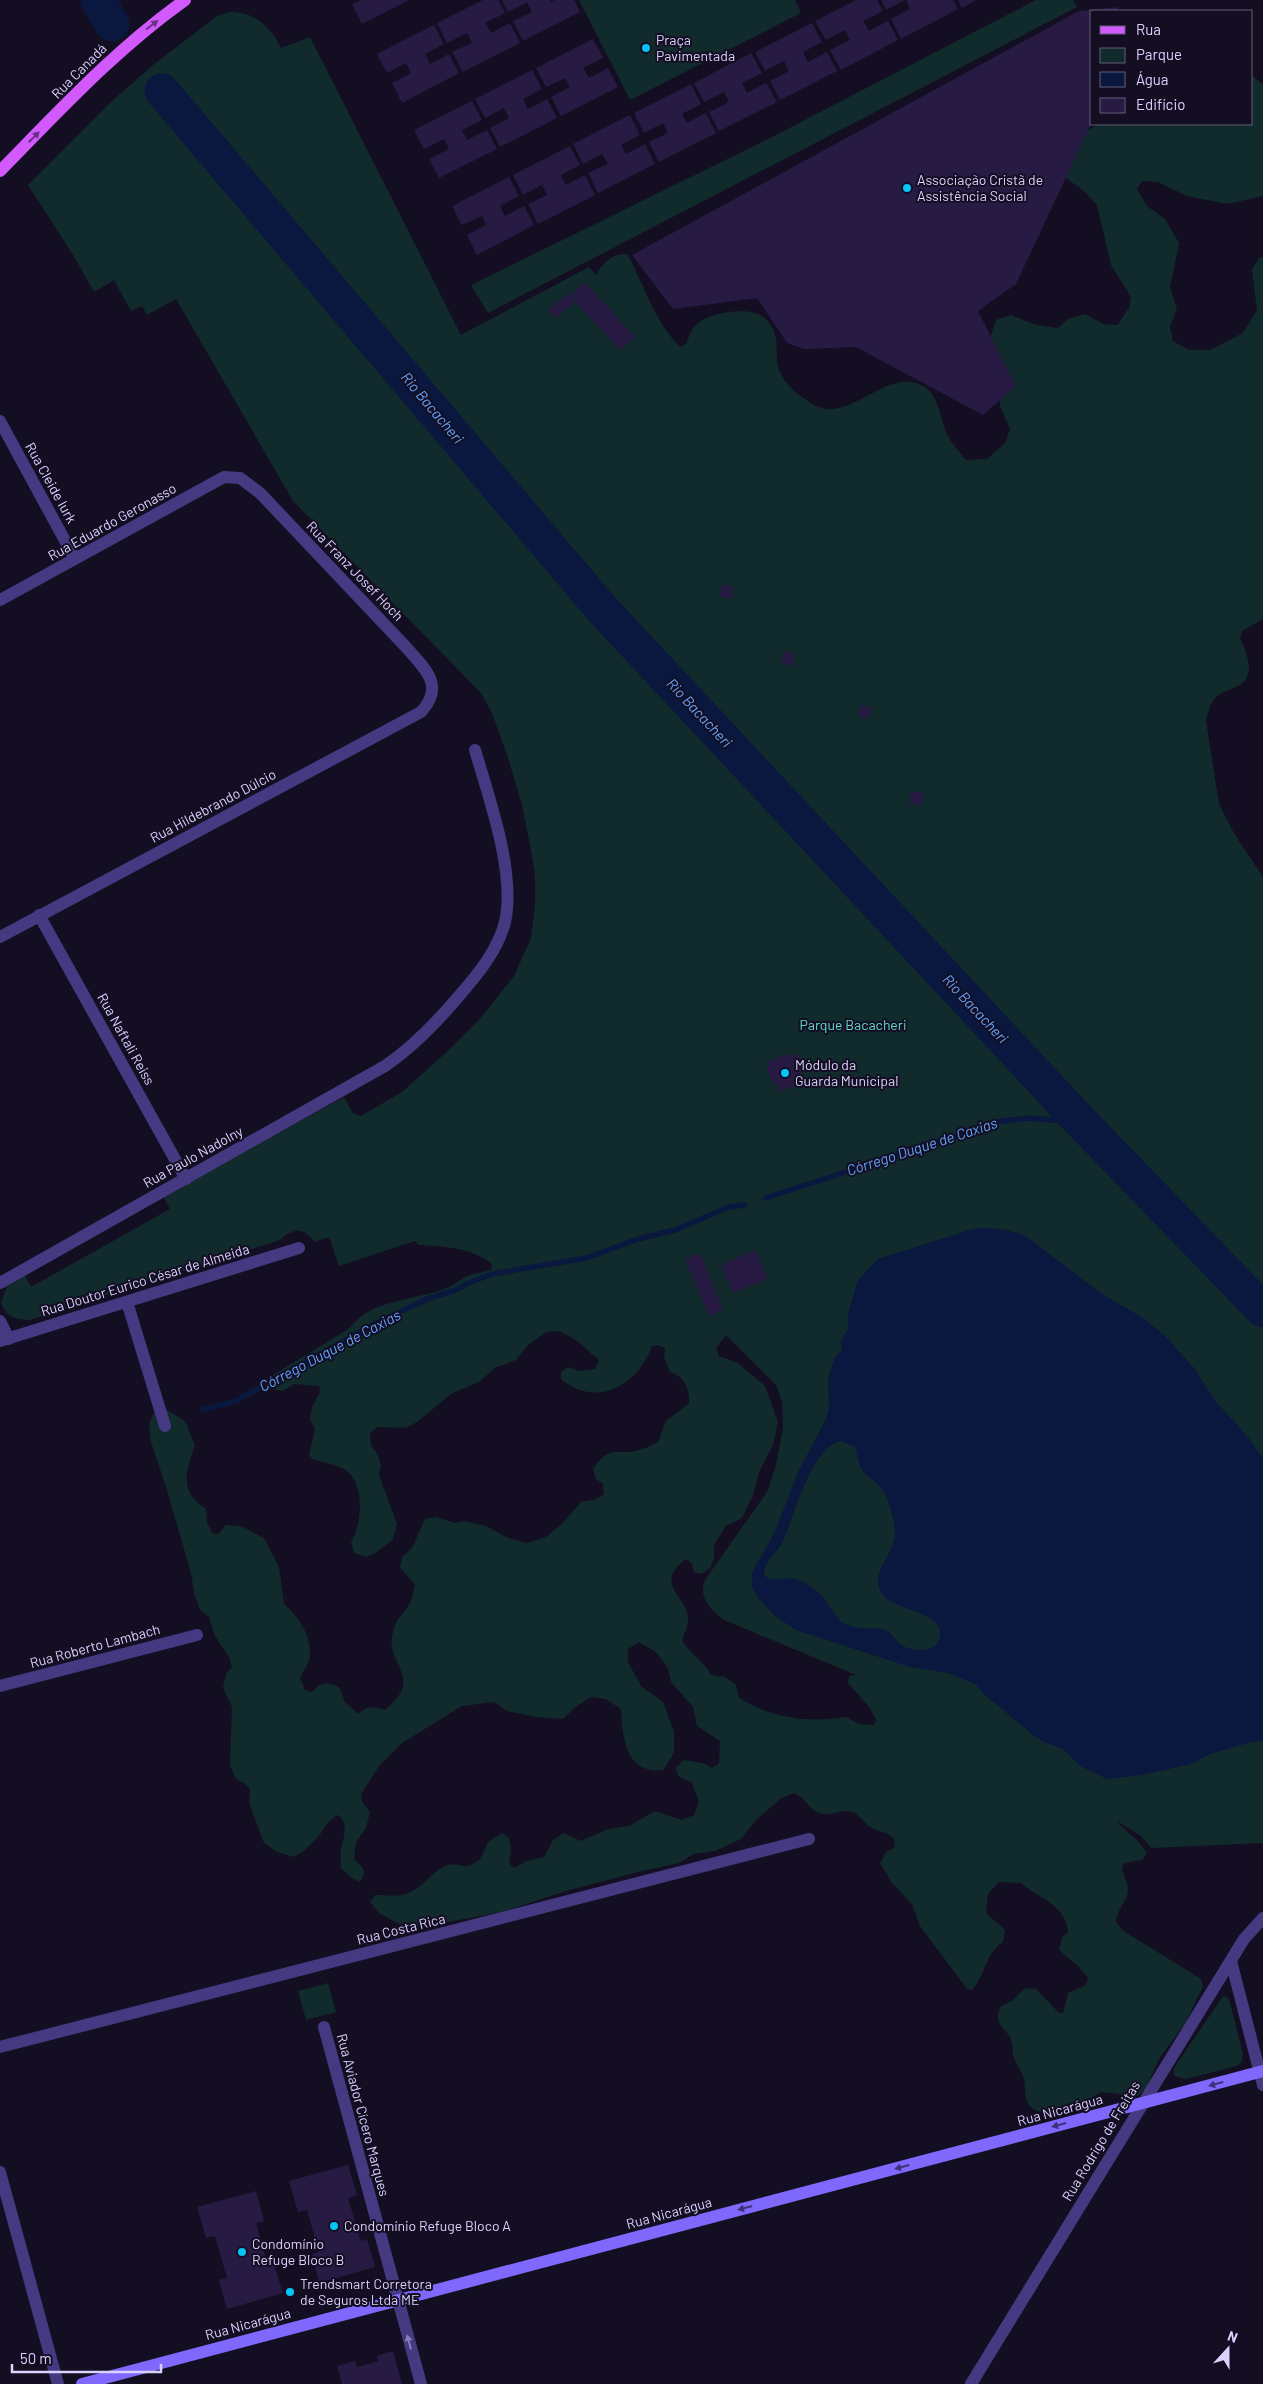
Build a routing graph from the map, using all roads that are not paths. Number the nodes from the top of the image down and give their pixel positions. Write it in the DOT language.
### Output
graph roads {
  1 [pos="185,0"];
  2 [pos="0,171"];
  3 [pos="0,421"];
  4 [pos="240,478"];
  5 [pos="75,559"];
  6 [pos="0,600"];
  7 [pos="433,694"];
  8 [pos="475,750"];
  9 [pos="39,915"];
  10 [pos="0,937"];
  11 [pos="186,1178"];
  12 [pos="298,1248"];
  13 [pos="0,1283"];
  14 [pos="127,1302"];
  15 [pos="0,1321"];
  16 [pos="4,1340"];
  17 [pos="165,1426"];
  18 [pos="197,1635"];
  19 [pos="0,1686"];
  20 [pos="808,1839"];
  21 [pos="1263,1918"];
  22 [pos="1230,1961"];
  23 [pos="324,2027"];
  24 [pos="0,2047"];
  25 [pos="1261,2071"];
  26 [pos="1263,2085"];
  27 [pos="1141,2104"];
  28 [pos="0,2172"];
  29 [pos="398,2300"];
  30 [pos="58,2384"];
  31 [pos="82,2384"];
  32 [pos="421,2384"];
  33 [pos="971,2384"];
  2 -- 1 [label="main road, Rua Canadá, one-way"];
  3 -- 5 [label="street, Rua Cleide Iurk"];
  4 -- 5 [label="street, Rua Eduardo Geronasso"];
  4 -- 7 [label="street, Rua Franz Josef Hoch"];
  5 -- 6 [label="street, Rua Eduardo Geronasso"];
  7 -- 9 [label="street, Rua Hildebrando Dúlcio"];
  8 -- 11 [label="street, Rua Paulo Nadolny"];
  9 -- 10 [label="street, Rua Hildebrando Dúlcio"];
  9 -- 11 [label="street, Rua Naftali Reiss"];
  11 -- 13 [label="street, Rua Paulo Nadolny"];
  12 -- 14 [label="street, Rua Doutor Eurico César de Almeida"];
  14 -- 16 [label="street, Rua Doutor Eurico César de Almeida"];
  14 -- 17 [label="street"];
  15 -- 16 [label="street"];
  18 -- 19 [label="street, Rua Roberto Lambach"];
  20 -- 24 [label="street, Rua Costa Rica"];
  21 -- 22 [label="street, Rua Rodrigo de Freitas"];
  22 -- 25 [label="street"];
  22 -- 27 [label="street, Rua Rodrigo de Freitas"];
  23 -- 29 [label="street, Rua Aviador Cícero Marques"];
  25 -- 26 [label="street"];
  25 -- 27 [label="main road, Rua Nicarágua, one-way"];
  27 -- 29 [label="main road, Rua Nicarágua, one-way"];
  27 -- 33 [label="street, Rua Rodrigo de Freitas"];
  28 -- 30 [label="street"];
  29 -- 31 [label="main road, Rua Nicarágua"];
  32 -- 29 [label="street, Rua Aviador Cícero Marques, one-way"];
}
